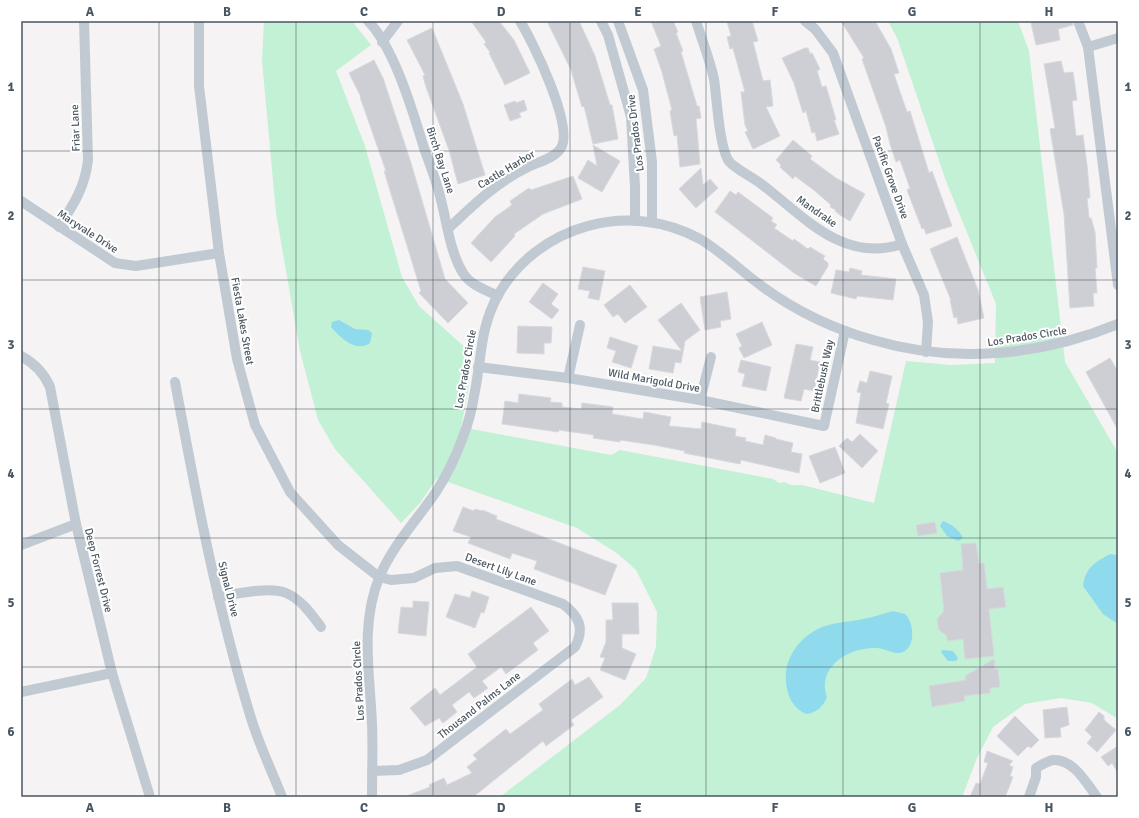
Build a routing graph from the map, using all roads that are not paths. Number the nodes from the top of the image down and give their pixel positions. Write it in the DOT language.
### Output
graph roads {
  1 [pos="84,21"];
  2 [pos="199,21"];
  3 [pos="368,21"];
  4 [pos="398,21"];
  5 [pos="520,21"];
  6 [pos="601,21"];
  7 [pos="618,21"];
  8 [pos="696,21"];
  9 [pos="805,21"];
  10 [pos="1078,21"];
  11 [pos="1118,38"];
  12 [pos="382,42"];
  13 [pos="1088,47"];
  14 [pos="21,202"];
  15 [pos="635,221"];
  16 [pos="652,222"];
  17 [pos="59,227"];
  18 [pos="448,228"];
  19 [pos="902,244"];
  20 [pos="219,253"];
  21 [pos="1118,284"];
  22 [pos="498,296"];
  23 [pos="1118,324"];
  24 [pos="580,325"];
  25 [pos="844,331"];
  26 [pos="926,352"];
  27 [pos="21,356"];
  28 [pos="711,356"];
  29 [pos="478,367"];
  30 [pos="568,378"];
  31 [pos="175,382"];
  32 [pos="700,400"];
  33 [pos="824,426"];
  34 [pos="76,524"];
  35 [pos="21,545"];
  36 [pos="379,577"];
  37 [pos="218,597"];
  38 [pos="321,627"];
  39 [pos="580,627"];
  40 [pos="112,673"];
  41 [pos="21,692"];
  42 [pos="372,771"];
  43 [pos="150,797"];
  44 [pos="282,797"];
  45 [pos="372,797"];
  46 [pos="1029,797"];
  47 [pos="1096,797"];
  1 -- 17 [label="street, Friar Lane"];
  2 -- 20 [label="street, Fiesta Lakes Street"];
  3 -- 12 [label="street, Birch Bay Lane"];
  4 -- 12 [label="street"];
  5 -- 18 [label="street, Castle Harbor"];
  6 -- 15 [label="street, Los Prados Drive"];
  7 -- 16 [label="street, Los Prados Drive"];
  8 -- 19 [label="street, Mandrake"];
  9 -- 19 [label="street, Pacific Grove Drive"];
  10 -- 13 [label="street"];
  11 -- 13 [label="street"];
  12 -- 18 [label="street, Birch Bay Lane"];
  13 -- 21 [label="street"];
  14 -- 17 [label="street, Maryvale Drive"];
  15 -- 16 [label="street, Los Prados Circle"];
  15 -- 22 [label="street, Los Prados Circle"];
  16 -- 25 [label="street, Los Prados Circle"];
  17 -- 20 [label="street, Maryvale Drive"];
  18 -- 22 [label="street, Birch Bay Lane"];
  19 -- 26 [label="street, Pacific Grove Drive"];
  20 -- 36 [label="street, Fiesta Lakes Street"];
  22 -- 29 [label="street, Los Prados Circle"];
  23 -- 26 [label="street, Los Prados Circle"];
  24 -- 30 [label="street"];
  25 -- 26 [label="street, Los Prados Circle"];
  25 -- 33 [label="street, Brittlebush Way"];
  27 -- 34 [label="street, Deep Forrest Drive"];
  28 -- 32 [label="street"];
  29 -- 30 [label="street, Wild Marigold Drive"];
  29 -- 36 [label="street, Los Prados Circle"];
  30 -- 32 [label="street, Wild Marigold Drive"];
  31 -- 37 [label="street, Signal Drive"];
  32 -- 33 [label="street, Wild Marigold Drive"];
  34 -- 35 [label="street"];
  34 -- 40 [label="street, Deep Forrest Drive"];
  36 -- 39 [label="street, Desert Lily Lane"];
  36 -- 42 [label="street, Los Prados Circle"];
  37 -- 38 [label="street"];
  37 -- 44 [label="street, Signal Drive"];
  39 -- 42 [label="street, Thousand Palms Lane"];
  40 -- 41 [label="street"];
  40 -- 43 [label="street, Deep Forrest Drive"];
  42 -- 45 [label="street, Los Prados Circle"];
  46 -- 47 [label="street"];
}
